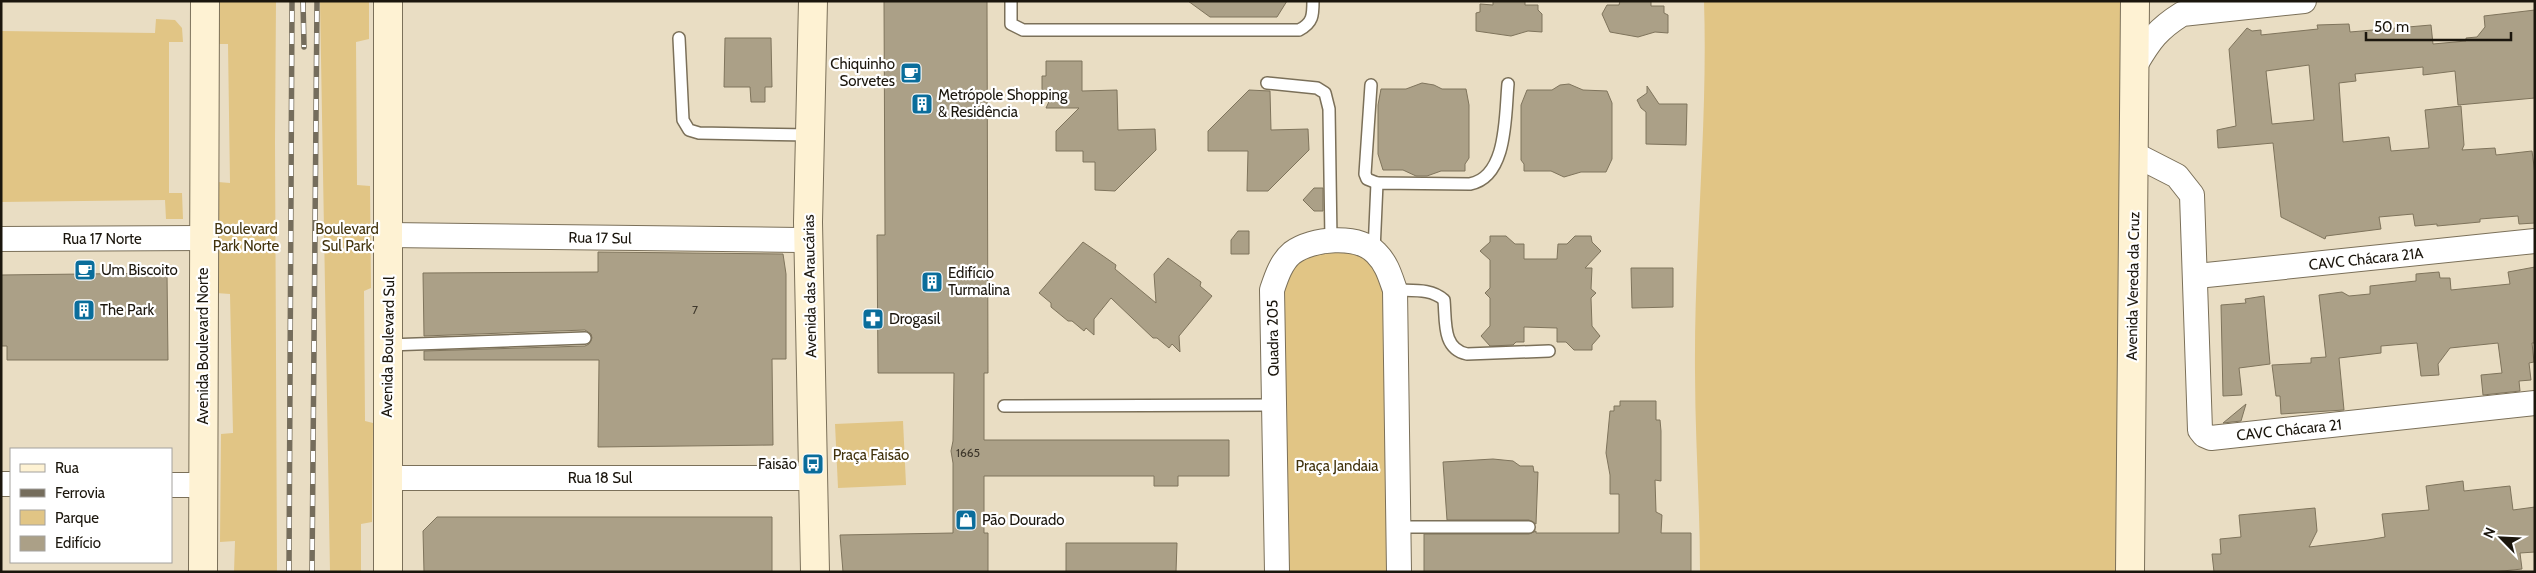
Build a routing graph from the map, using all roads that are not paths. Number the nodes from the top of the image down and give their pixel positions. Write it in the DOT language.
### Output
graph roads {
  1 [pos="205,1"];
  2 [pos="388,1"];
  3 [pos="813,1"];
  4 [pos="1011,1"];
  5 [pos="1313,1"];
  6 [pos="2135,1"];
  7 [pos="2304,1"];
  8 [pos="2176,8"];
  9 [pos="679,38"];
  10 [pos="2136,64"];
  11 [pos="1267,83"];
  12 [pos="1508,84"];
  13 [pos="1371,85"];
  14 [pos="810,135"];
  15 [pos="2134,154"];
  16 [pos="1377,184"];
  17 [pos="389,235"];
  18 [pos="204,238"];
  19 [pos="810,238"];
  20 [pos="1,239"];
  21 [pos="1330,240"];
  22 [pos="2535,242"];
  23 [pos="1374,251"];
  24 [pos="2197,276"];
  25 [pos="1395,290"];
  26 [pos="584,338"];
  27 [pos="388,345"];
  28 [pos="1550,351"];
  29 [pos="2535,404"];
  30 [pos="1274,405"];
  31 [pos="1004,406"];
  32 [pos="387,478"];
  33 [pos="814,478"];
  34 [pos="172,484"];
  35 [pos="204,485"];
  36 [pos="1399,526"];
  37 [pos="1529,527"];
  38 [pos="204,572"];
  39 [pos="388,572"];
  40 [pos="815,572"];
  41 [pos="1277,572"];
  42 [pos="1399,572"];
  43 [pos="2130,572"];
  1 -- 18 [label="street, Avenida Boulevard Norte"];
  2 -- 17 [label="street, Avenida Boulevard Sul"];
  3 -- 14 [label="street, Avenida das Araucárias"];
  4 -- 5 [label="lane"];
  6 -- 10 [label="street, Avenida Vereda da Cruz"];
  7 -- 8 [label="street"];
  8 -- 10 [label="street"];
  9 -- 14 [label="lane"];
  10 -- 15 [label="street, Avenida Vereda da Cruz"];
  11 -- 21 [label="lane"];
  12 -- 16 [label="lane"];
  13 -- 16 [label="lane"];
  14 -- 19 [label="street, Avenida das Araucárias"];
  15 -- 24 [label="street"];
  15 -- 43 [label="street, Avenida Vereda da Cruz"];
  16 -- 23 [label="lane"];
  17 -- 19 [label="street, Rua 17 Sul"];
  17 -- 27 [label="street, Avenida Boulevard Sul"];
  18 -- 20 [label="street, Rua 17 Norte"];
  18 -- 35 [label="street, Avenida Boulevard Norte"];
  19 -- 33 [label="street, Avenida das Araucárias"];
  21 -- 23 [label="street, Quadra 205"];
  21 -- 30 [label="street, Quadra 205"];
  22 -- 24 [label="street, CAVC Chácara 21A"];
  23 -- 25 [label="street"];
  24 -- 29 [label="street, CAVC Chácara 21"];
  25 -- 28 [label="lane"];
  25 -- 36 [label="street"];
  26 -- 27 [label="lane"];
  27 -- 32 [label="street, Avenida Boulevard Sul"];
  30 -- 31 [label="lane"];
  30 -- 41 [label="street, Quadra 205"];
  32 -- 33 [label="street, Rua 18 Sul"];
  32 -- 39 [label="street, Avenida Boulevard Sul"];
  33 -- 40 [label="street, Avenida das Araucárias"];
  34 -- 35 [label="street"];
  35 -- 38 [label="street, Avenida Boulevard Norte"];
  36 -- 37 [label="lane"];
  36 -- 42 [label="street"];
}
